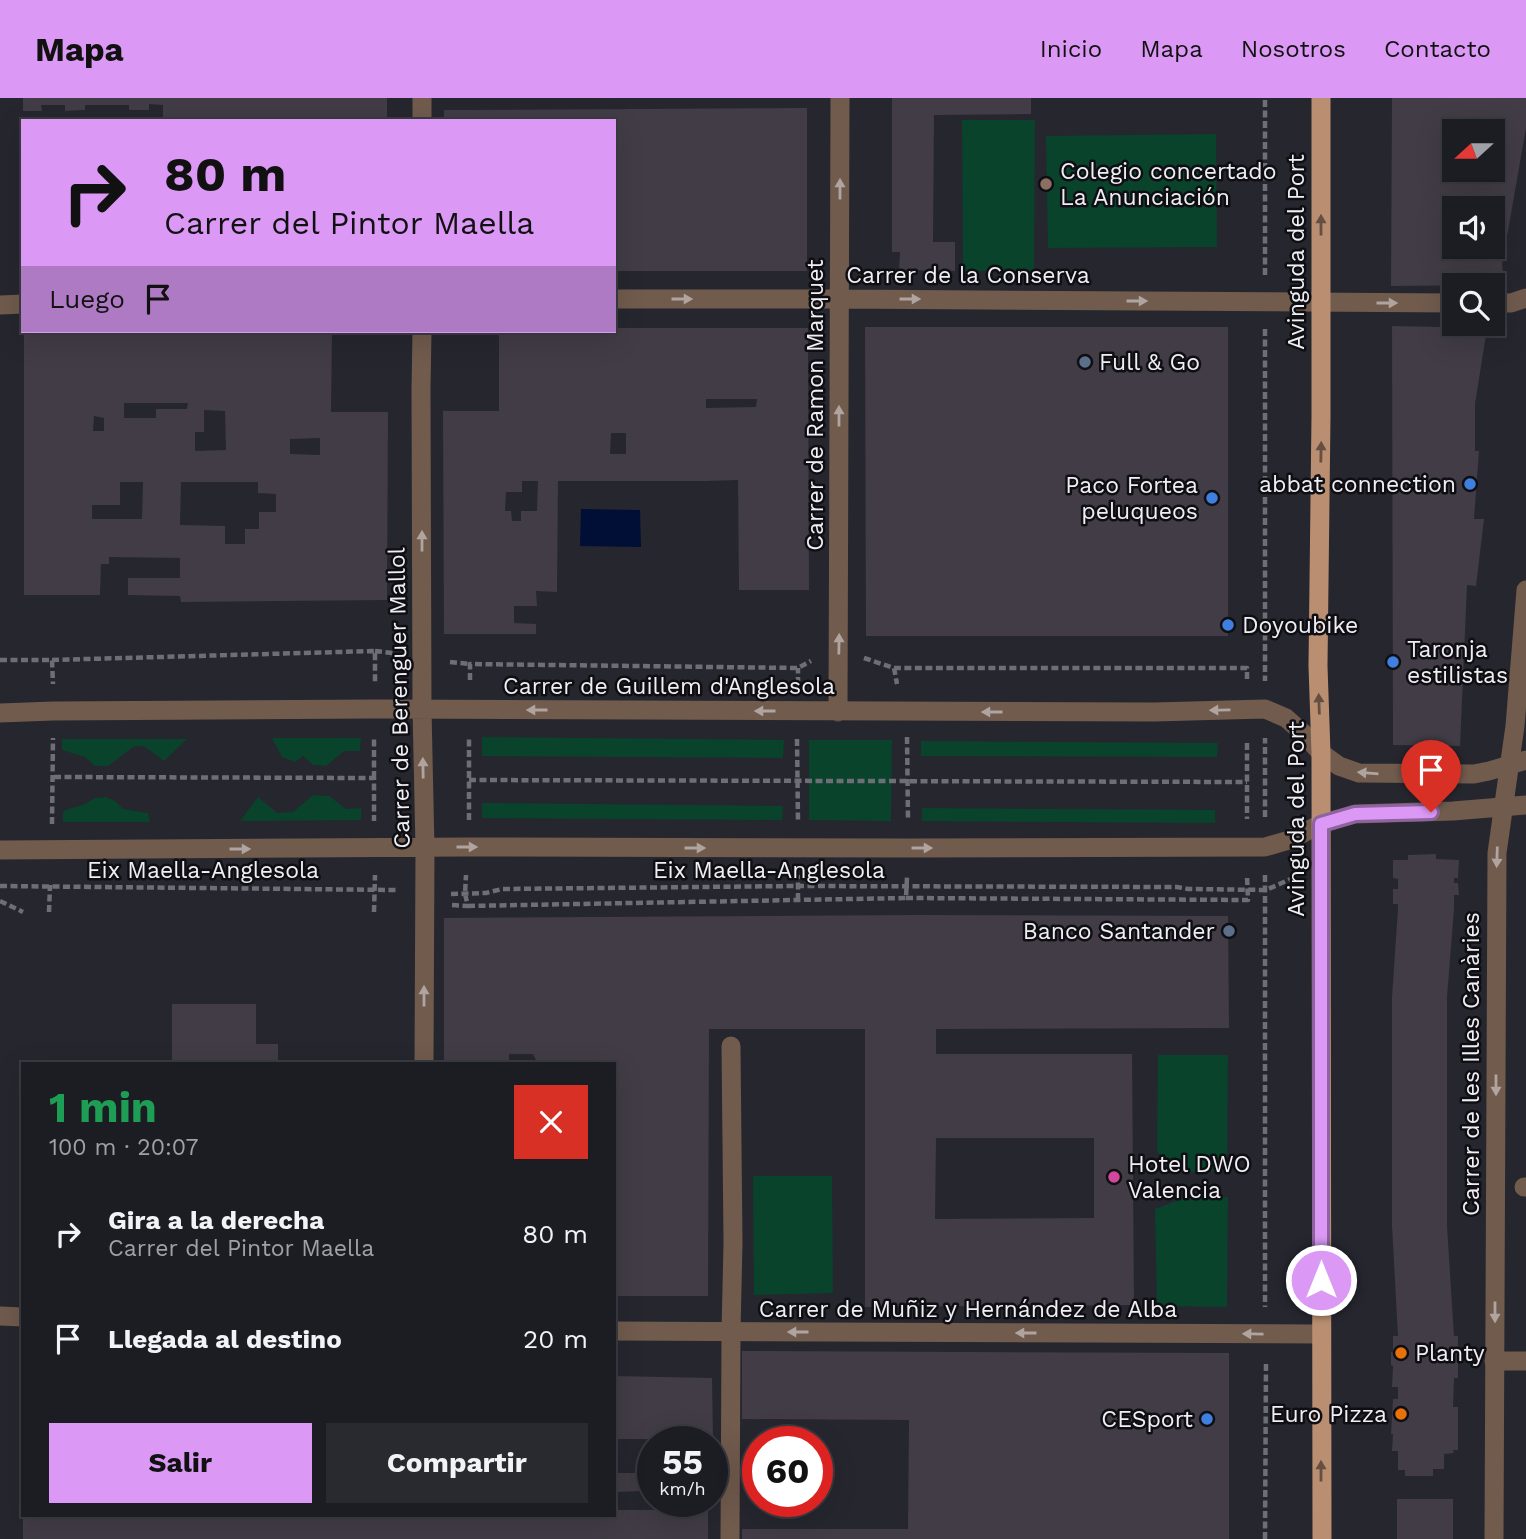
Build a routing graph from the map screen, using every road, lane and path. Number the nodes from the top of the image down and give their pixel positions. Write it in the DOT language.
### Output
graph roads {
  1 [pos="422,98"];
  2 [pos="840,98"];
  3 [pos="1265,98"];
  4 [pos="1321,98"];
  5 [pos="422,119"];
  6 [pos="1265,275"];
  7 [pos="1526,298"];
  8 [pos="616,299"];
  9 [pos="839,299"];
  10 [pos="1321,302"];
  11 [pos="1442,303"];
  12 [pos="1505,303"];
  13 [pos="0,304"];
  14 [pos="21,304"];
  15 [pos="1265,320"];
  16 [pos="422,333"];
  17 [pos="1526,590"];
  18 [pos="0,660"];
  19 [pos="52,660"];
  20 [pos="894,667"];
  21 [pos="798,668"];
  22 [pos="1265,681"];
  23 [pos="1247,693"];
  24 [pos="374,709"];
  25 [pos="422,710"];
  26 [pos="53,711"];
  27 [pos="797,712"];
  28 [pos="838,712"];
  29 [pos="0,713"];
  30 [pos="1265,729"];
  31 [pos="1247,743"];
  32 [pos="1321,753"];
  33 [pos="1518,763"];
  34 [pos="54,777"];
  35 [pos="374,778"];
  36 [pos="469,780"];
  37 [pos="798,780"];
  38 [pos="1247,782"];
  39 [pos="1526,805"];
  40 [pos="1503,807"];
  41 [pos="1265,821"];
  42 [pos="1247,823"];
  43 [pos="1321,824"];
  44 [pos="374,848"];
  45 [pos="425,848"];
  46 [pos="797,848"];
  47 [pos="0,850"];
  48 [pos="51,850"];
  49 [pos="1320,864"];
  50 [pos="1247,868"];
  51 [pos="1265,868"];
  52 [pos="0,886"];
  53 [pos="50,886"];
  54 [pos="798,886"];
  55 [pos="375,889"];
  56 [pos="1247,890"];
  57 [pos="1265,890"];
  58 [pos="424,891"];
  59 [pos="906,898"];
  60 [pos="798,900"];
  61 [pos="0,901"];
  62 [pos="23,912"];
  63 [pos="49,912"];
  64 [pos="374,912"];
  65 [pos="731,1046"];
  66 [pos="424,1062"];
  67 [pos="0,1316"];
  68 [pos="1265,1316"];
  69 [pos="21,1317"];
  70 [pos="616,1331"];
  71 [pos="731,1332"];
  72 [pos="1321,1334"];
  73 [pos="1266,1348"];
  74 [pos="1494,1361"];
  75 [pos="1526,1361"];
  76 [pos="730,1539"];
  77 [pos="1265,1539"];
  78 [pos="1322,1539"];
  79 [pos="1494,1539"];
  1 -- 5 [label="street"];
  9 -- 2 [label="street, Carrer de Ramon Marquet, one-way"];
  3 -- 6 [label="path"];
  10 -- 4 [label="main road, Avinguda del Port, one-way"];
  7 -- 12 [label="street"];
  8 -- 9 [label="street, Carrer de la Conserva, one-way"];
  9 -- 10 [label="street, Carrer de la Conserva, one-way"];
  28 -- 9 [label="street, Carrer de Ramon Marquet, one-way"];
  10 -- 11 [label="street, Carrer de la Conserva, one-way"];
  32 -- 10 [label="main road, Avinguda del Port, one-way"];
  13 -- 14 [label="street"];
  15 -- 22 [label="path"];
  25 -- 16 [label="street, Carrer de Berenguer Mallol, one-way"];
  17 -- 33 [label="street, Carrer de les Illes Canàries"];
  18 -- 19 [label="path"];
  19 -- 24 [label="path"];
  19 -- 26 [label="path"];
  20 -- 23 [label="path"];
  21 -- 27 [label="path"];
  24 -- 25 [label="street, Carrer de Guillem d'Anglesola"];
  24 -- 26 [label="street, Carrer de Guillem d'Anglesola"];
  24 -- 35 [label="path"];
  27 -- 25 [label="street, Carrer de Guillem d'Anglesola, one-way"];
  45 -- 25 [label="street, Carrer de Berenguer Mallol, one-way"];
  26 -- 29 [label="street, Carrer de Guillem d'Anglesola"];
  26 -- 34 [label="path"];
  27 -- 28 [label="street, Carrer de Guillem d'Anglesola"];
  27 -- 37 [label="path"];
  32 -- 28 [label="street, Carrer de Guillem d'Anglesola, one-way"];
  30 -- 41 [label="path"];
  31 -- 38 [label="path"];
  33 -- 32 [label="street, Carrer de Guillem d'Anglesola, one-way"];
  32 -- 43 [label="main road, Avinguda del Port"];
  33 -- 40 [label="street, Carrer de les Illes Canàries"];
  34 -- 35 [label="path"];
  34 -- 48 [label="path"];
  35 -- 44 [label="path"];
  36 -- 37 [label="path"];
  37 -- 38 [label="path"];
  37 -- 46 [label="path"];
  38 -- 42 [label="path"];
  39 -- 40 [label="street"];
  40 -- 43 [label="street"];
  40 -- 74 [label="street, Carrer de les Illes Canàries, one-way"];
  46 -- 43 [label="street, one-way"];
  43 -- 49 [label="main road, Avinguda del Port"];
  44 -- 45 [label="street"];
  48 -- 44 [label="street, one-way"];
  44 -- 55 [label="path"];
  45 -- 46 [label="street, one-way"];
  45 -- 58 [label="street, Carrer de Berenguer Mallol"];
  46 -- 54 [label="path"];
  47 -- 48 [label="street"];
  48 -- 53 [label="path"];
  49 -- 57 [label="path, Eix Maella-Anglesola"];
  49 -- 72 [label="main road, Avinguda del Port"];
  50 -- 56 [label="path"];
  51 -- 57 [label="path"];
  52 -- 53 [label="path, Eix Maella-Anglesola"];
  53 -- 55 [label="path, Eix Maella-Anglesola"];
  53 -- 63 [label="path"];
  54 -- 56 [label="path, Eix Maella-Anglesola"];
  54 -- 58 [label="path, Eix Maella-Anglesola"];
  54 -- 60 [label="path"];
  55 -- 58 [label="path, Eix Maella-Anglesola"];
  55 -- 64 [label="path"];
  56 -- 57 [label="path, Eix Maella-Anglesola"];
  56 -- 59 [label="path"];
  57 -- 68 [label="path"];
  66 -- 58 [label="street, Carrer de Berenguer Mallol, one-way"];
  61 -- 62 [label="path"];
  65 -- 71 [label="street"];
  67 -- 69 [label="street"];
  70 -- 71 [label="street, Carrer de Muñiz y Hernández de Alba"];
  72 -- 71 [label="street, Carrer de Muñiz y Hernández de Alba, one-way"];
  71 -- 76 [label="street"];
  78 -- 72 [label="main road, Avinguda del Port, one-way"];
  73 -- 77 [label="path"];
  74 -- 75 [label="street"];
  74 -- 79 [label="street, Carrer de les Illes Canàries"];
}
